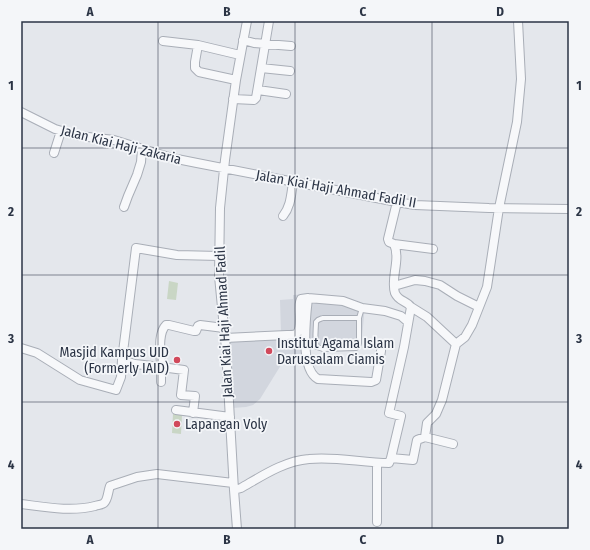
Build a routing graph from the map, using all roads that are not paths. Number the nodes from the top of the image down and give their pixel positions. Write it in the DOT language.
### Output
graph roads {
  1 [pos="247,21"];
  2 [pos="268,21"];
  3 [pos="518,21"];
  4 [pos="243,40"];
  5 [pos="163,41"];
  6 [pos="265,44"];
  7 [pos="198,45"];
  8 [pos="291,46"];
  9 [pos="240,55"];
  10 [pos="261,68"];
  11 [pos="290,71"];
  12 [pos="236,80"];
  13 [pos="258,90"];
  14 [pos="286,94"];
  15 [pos="233,99"];
  16 [pos="21,112"];
  17 [pos="61,131"];
  18 [pos="142,149"];
  19 [pos="54,153"];
  20 [pos="224,169"];
  21 [pos="292,183"];
  22 [pos="397,202"];
  23 [pos="124,207"];
  24 [pos="499,208"];
  25 [pos="569,209"];
  26 [pos="283,216"];
  27 [pos="394,244"];
  28 [pos="433,249"];
  29 [pos="219,256"];
  30 [pos="396,286"];
  31 [pos="308,298"];
  32 [pos="411,307"];
  33 [pos="479,307"];
  34 [pos="362,308"];
  35 [pos="359,318"];
  36 [pos="408,322"];
  37 [pos="224,328"];
  38 [pos="225,338"];
  39 [pos="456,344"];
  40 [pos="21,348"];
  41 [pos="382,352"];
  42 [pos="122,360"];
  43 [pos="161,367"];
  44 [pos="161,382"];
  45 [pos="176,410"];
  46 [pos="193,412"];
  47 [pos="230,417"];
  48 [pos="425,437"];
  49 [pos="453,444"];
  50 [pos="390,458"];
  51 [pos="377,463"];
  52 [pos="233,486"];
  53 [pos="21,504"];
  54 [pos="377,522"];
  55 [pos="237,529"];
  1 -- 4 [label="street, Jalan Kiai Haji Ahmad Fadil"];
  2 -- 6 [label="street"];
  3 -- 24 [label="street"];
  4 -- 6 [label="street"];
  4 -- 9 [label="street, Jalan Kiai Haji Ahmad Fadil"];
  5 -- 7 [label="street"];
  6 -- 8 [label="street"];
  6 -- 10 [label="street"];
  7 -- 9 [label="street"];
  7 -- 12 [label="street"];
  9 -- 12 [label="street, Jalan Kiai Haji Ahmad Fadil"];
  10 -- 11 [label="street"];
  10 -- 13 [label="street"];
  12 -- 15 [label="street, Jalan Kiai Haji Ahmad Fadil"];
  13 -- 14 [label="street"];
  13 -- 15 [label="street"];
  15 -- 20 [label="street, Jalan Kiai Haji Ahmad Fadil"];
  16 -- 17 [label="street, Jalan Kiai Haji Zakaria"];
  17 -- 18 [label="street, Jalan Kiai Haji Zakaria"];
  17 -- 19 [label="street"];
  18 -- 20 [label="street, Jalan Kiai Haji Zakaria"];
  18 -- 23 [label="street"];
  20 -- 21 [label="street, Jalan Kiai Haji Ahmad Fadil II"];
  20 -- 29 [label="street, Jalan Kiai Haji Ahmad Fadil"];
  21 -- 22 [label="street, Jalan Kiai Haji Ahmad Fadil II"];
  21 -- 26 [label="street"];
  22 -- 24 [label="street, Jalan Kiai Haji Ahmad Fadil II"];
  22 -- 27 [label="street"];
  24 -- 25 [label="street, Jalan Kiai Haji Ahmad Fadil II"];
  24 -- 33 [label="street"];
  27 -- 28 [label="street"];
  27 -- 30 [label="street"];
  29 -- 37 [label="street, Jalan Kiai Haji Ahmad Fadil"];
  29 -- 42 [label="street"];
  30 -- 32 [label="street"];
  30 -- 33 [label="street"];
  31 -- 34 [label="street"];
  31 -- 38 [label="street"];
  31 -- 41 [label="street"];
  32 -- 36 [label="street"];
  32 -- 39 [label="street"];
  33 -- 39 [label="street"];
  34 -- 35 [label="lane"];
  34 -- 36 [label="street"];
  35 -- 35 [label="lane"];
  36 -- 50 [label="street"];
  37 -- 38 [label="street, Jalan Kiai Haji Ahmad Fadil"];
  37 -- 43 [label="street"];
  38 -- 47 [label="street, Jalan Kiai Haji Ahmad Fadil"];
  39 -- 48 [label="street"];
  40 -- 42 [label="street"];
  42 -- 43 [label="street"];
  43 -- 44 [label="street"];
  43 -- 46 [label="street"];
  45 -- 46 [label="street"];
  46 -- 47 [label="street"];
  47 -- 52 [label="street, Jalan Kiai Haji Ahmad Fadil"];
  48 -- 49 [label="street"];
  48 -- 50 [label="street"];
  50 -- 51 [label="street"];
  51 -- 52 [label="street"];
  51 -- 54 [label="street"];
  52 -- 53 [label="street"];
  52 -- 55 [label="street, Jalan Kiai Haji Ahmad Fadil"];
}
